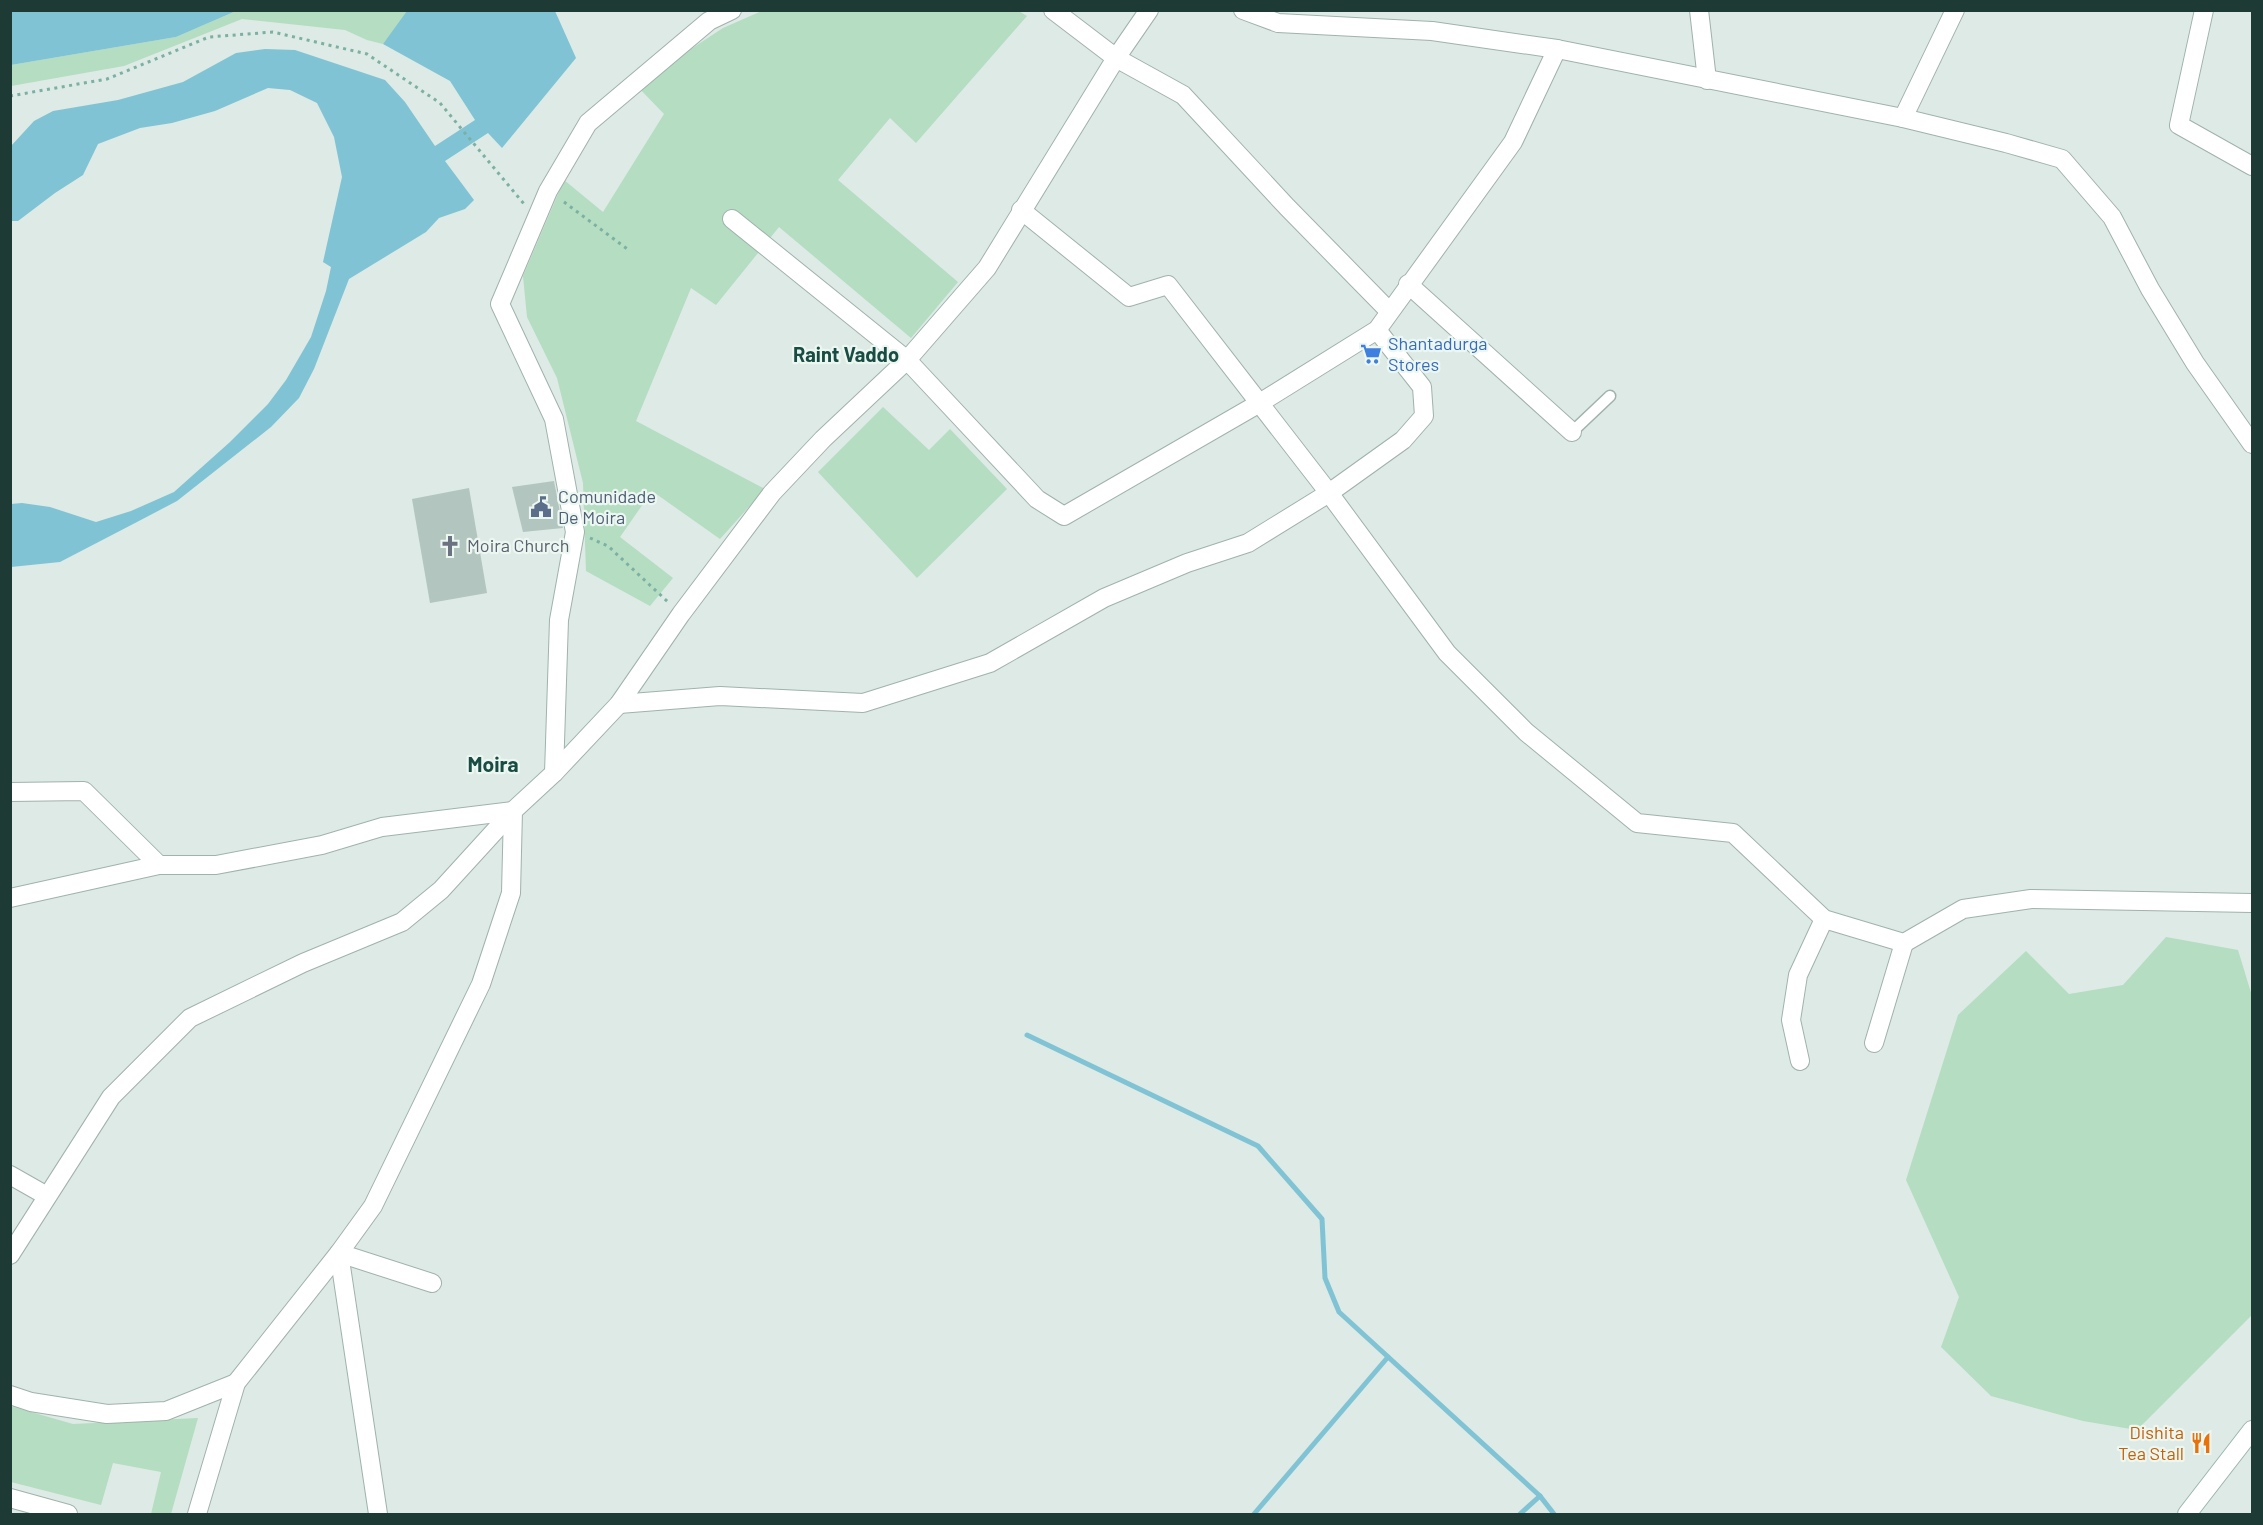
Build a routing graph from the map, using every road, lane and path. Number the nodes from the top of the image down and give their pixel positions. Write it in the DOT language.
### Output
graph roads {
  1 [pos="732,10"];
  2 [pos="1053,10"];
  3 [pos="1149,10"];
  4 [pos="1243,10"];
  5 [pos="1699,10"];
  6 [pos="1955,10"];
  7 [pos="2204,10"];
  8 [pos="1557,50"];
  9 [pos="1116,58"];
  10 [pos="1707,80"];
  11 [pos="10,96"];
  12 [pos="1903,118"];
  13 [pos="2253,166"];
  14 [pos="548,191"];
  15 [pos="1021,210"];
  16 [pos="535,217"];
  17 [pos="732,219"];
  18 [pos="630,251"];
  19 [pos="1408,284"];
  20 [pos="1389,312"];
  21 [pos="1377,330"];
  22 [pos="907,360"];
  23 [pos="1610,396"];
  24 [pos="1258,404"];
  25 [pos="1572,432"];
  26 [pos="2253,444"];
  27 [pos="1329,493"];
  28 [pos="575,532"];
  29 [pos="681,614"];
  30 [pos="619,704"];
  31 [pos="554,773"];
  32 [pos="10,792"];
  33 [pos="513,811"];
  34 [pos="159,865"];
  35 [pos="10,898"];
  36 [pos="2253,903"];
  37 [pos="1824,919"];
  38 [pos="1904,943"];
  39 [pos="1874,1043"];
  40 [pos="1800,1061"];
  41 [pos="10,1175"];
  42 [pos="47,1196"];
  43 [pos="339,1253"];
  44 [pos="10,1255"];
  45 [pos="432,1283"];
  46 [pos="236,1383"];
  47 [pos="10,1395"];
  48 [pos="2253,1430"];
  49 [pos="10,1498"];
  50 [pos="68,1515"];
  51 [pos="197,1515"];
  52 [pos="378,1515"];
  53 [pos="2187,1515"];
  1 -- 14 [label="street"];
  2 -- 9 [label="street"];
  3 -- 9 [label="street"];
  4 -- 8 [label="street"];
  5 -- 10 [label="street"];
  6 -- 12 [label="street"];
  7 -- 13 [label="street"];
  8 -- 10 [label="street"];
  8 -- 19 [label="street"];
  9 -- 15 [label="street"];
  9 -- 20 [label="street"];
  10 -- 12 [label="street"];
  11 -- 16 [label="path"];
  12 -- 26 [label="street"];
  14 -- 16 [label="street"];
  14 -- 18 [label="path"];
  15 -- 22 [label="street"];
  15 -- 24 [label="street"];
  16 -- 28 [label="street"];
  17 -- 22 [label="street"];
  19 -- 20 [label="street"];
  19 -- 25 [label="street"];
  20 -- 21 [label="street"];
  21 -- 24 [label="street"];
  21 -- 27 [label="street"];
  22 -- 24 [label="street"];
  22 -- 29 [label="street"];
  23 -- 25 [label="lane"];
  24 -- 27 [label="street"];
  27 -- 30 [label="street"];
  27 -- 37 [label="street"];
  28 -- 29 [label="path"];
  28 -- 31 [label="street"];
  29 -- 30 [label="street"];
  30 -- 31 [label="street"];
  31 -- 33 [label="street"];
  32 -- 34 [label="street"];
  33 -- 34 [label="street"];
  33 -- 42 [label="street"];
  33 -- 43 [label="street"];
  34 -- 35 [label="street"];
  36 -- 38 [label="street"];
  37 -- 38 [label="street"];
  37 -- 40 [label="street"];
  38 -- 39 [label="street"];
  41 -- 42 [label="street"];
  42 -- 44 [label="street"];
  43 -- 45 [label="street"];
  43 -- 46 [label="street"];
  43 -- 52 [label="street"];
  46 -- 47 [label="street"];
  46 -- 51 [label="street"];
  48 -- 53 [label="street"];
  49 -- 50 [label="street"];
}
